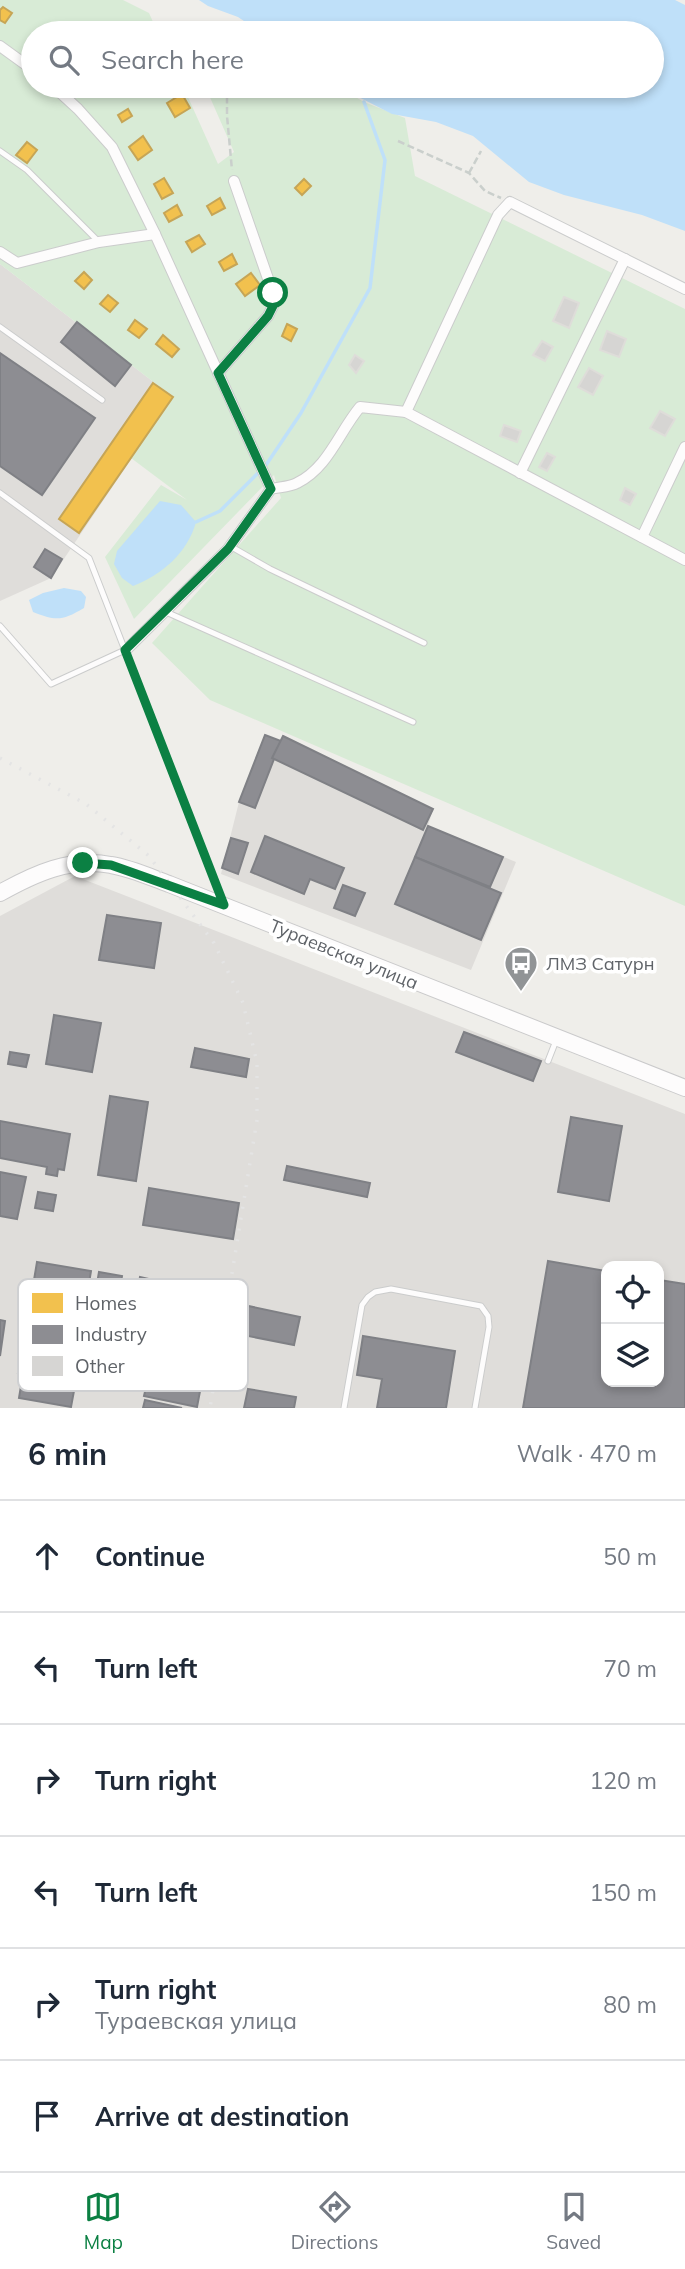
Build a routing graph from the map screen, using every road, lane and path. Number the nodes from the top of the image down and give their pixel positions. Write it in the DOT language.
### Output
graph roads {
  1 [pos="0,46"];
  2 [pos="21,61"];
  3 [pos="65,98"];
  4 [pos="227,98"];
  5 [pos="398,141"];
  6 [pos="0,151"];
  7 [pos="481,151"];
  8 [pos="469,173"];
  9 [pos="234,181"];
  10 [pos="510,202"];
  11 [pos="155,234"];
  12 [pos="99,242"];
  13 [pos="0,252"];
  14 [pos="625,260"];
  15 [pos="685,289"];
  16 [pos="0,327"];
  17 [pos="218,373"];
  18 [pos="102,400"];
  19 [pos="406,412"];
  20 [pos="685,447"];
  21 [pos="520,473"];
  22 [pos="271,489"];
  23 [pos="0,493"];
  24 [pos="642,537"];
  25 [pos="230,546"];
  26 [pos="685,560"];
  27 [pos="164,611"];
  28 [pos="0,626"];
  29 [pos="424,643"];
  30 [pos="125,650"];
  31 [pos="413,722"];
  32 [pos="0,893"];
  33 [pos="224,905"];
  34 [pos="556,1038"];
  35 [pos="548,1061"];
  36 [pos="685,1088"];
  37 [pos="344,1408"];
  38 [pos="475,1408"];
  1 -- 2 [label="street"];
  3 -- 11 [label="street"];
  4 -- 9 [label="path"];
  5 -- 8 [label="path"];
  6 -- 12 [label="lane"];
  7 -- 8 [label="path"];
  8 -- 10 [label="path"];
  9 -- 17 [label="street"];
  10 -- 14 [label="street"];
  10 -- 19 [label="street"];
  11 -- 12 [label="street"];
  11 -- 17 [label="street"];
  12 -- 13 [label="street"];
  14 -- 15 [label="street"];
  14 -- 21 [label="street"];
  16 -- 18 [label="lane"];
  17 -- 22 [label="street"];
  19 -- 21 [label="street"];
  19 -- 22 [label="street"];
  20 -- 24 [label="street"];
  21 -- 24 [label="street"];
  22 -- 25 [label="street"];
  23 -- 30 [label="lane"];
  24 -- 26 [label="street"];
  25 -- 27 [label="street"];
  25 -- 29 [label="lane"];
  27 -- 30 [label="street"];
  27 -- 31 [label="lane"];
  28 -- 30 [label="lane"];
  30 -- 33 [label="lane"];
  32 -- 33 [label="main road, Тураевская улица"];
  33 -- 34 [label="main road, Тураевская улица"];
  34 -- 35 [label="lane"];
  34 -- 36 [label="main road, Тураевская улица"];
  37 -- 38 [label="lane"];
}
